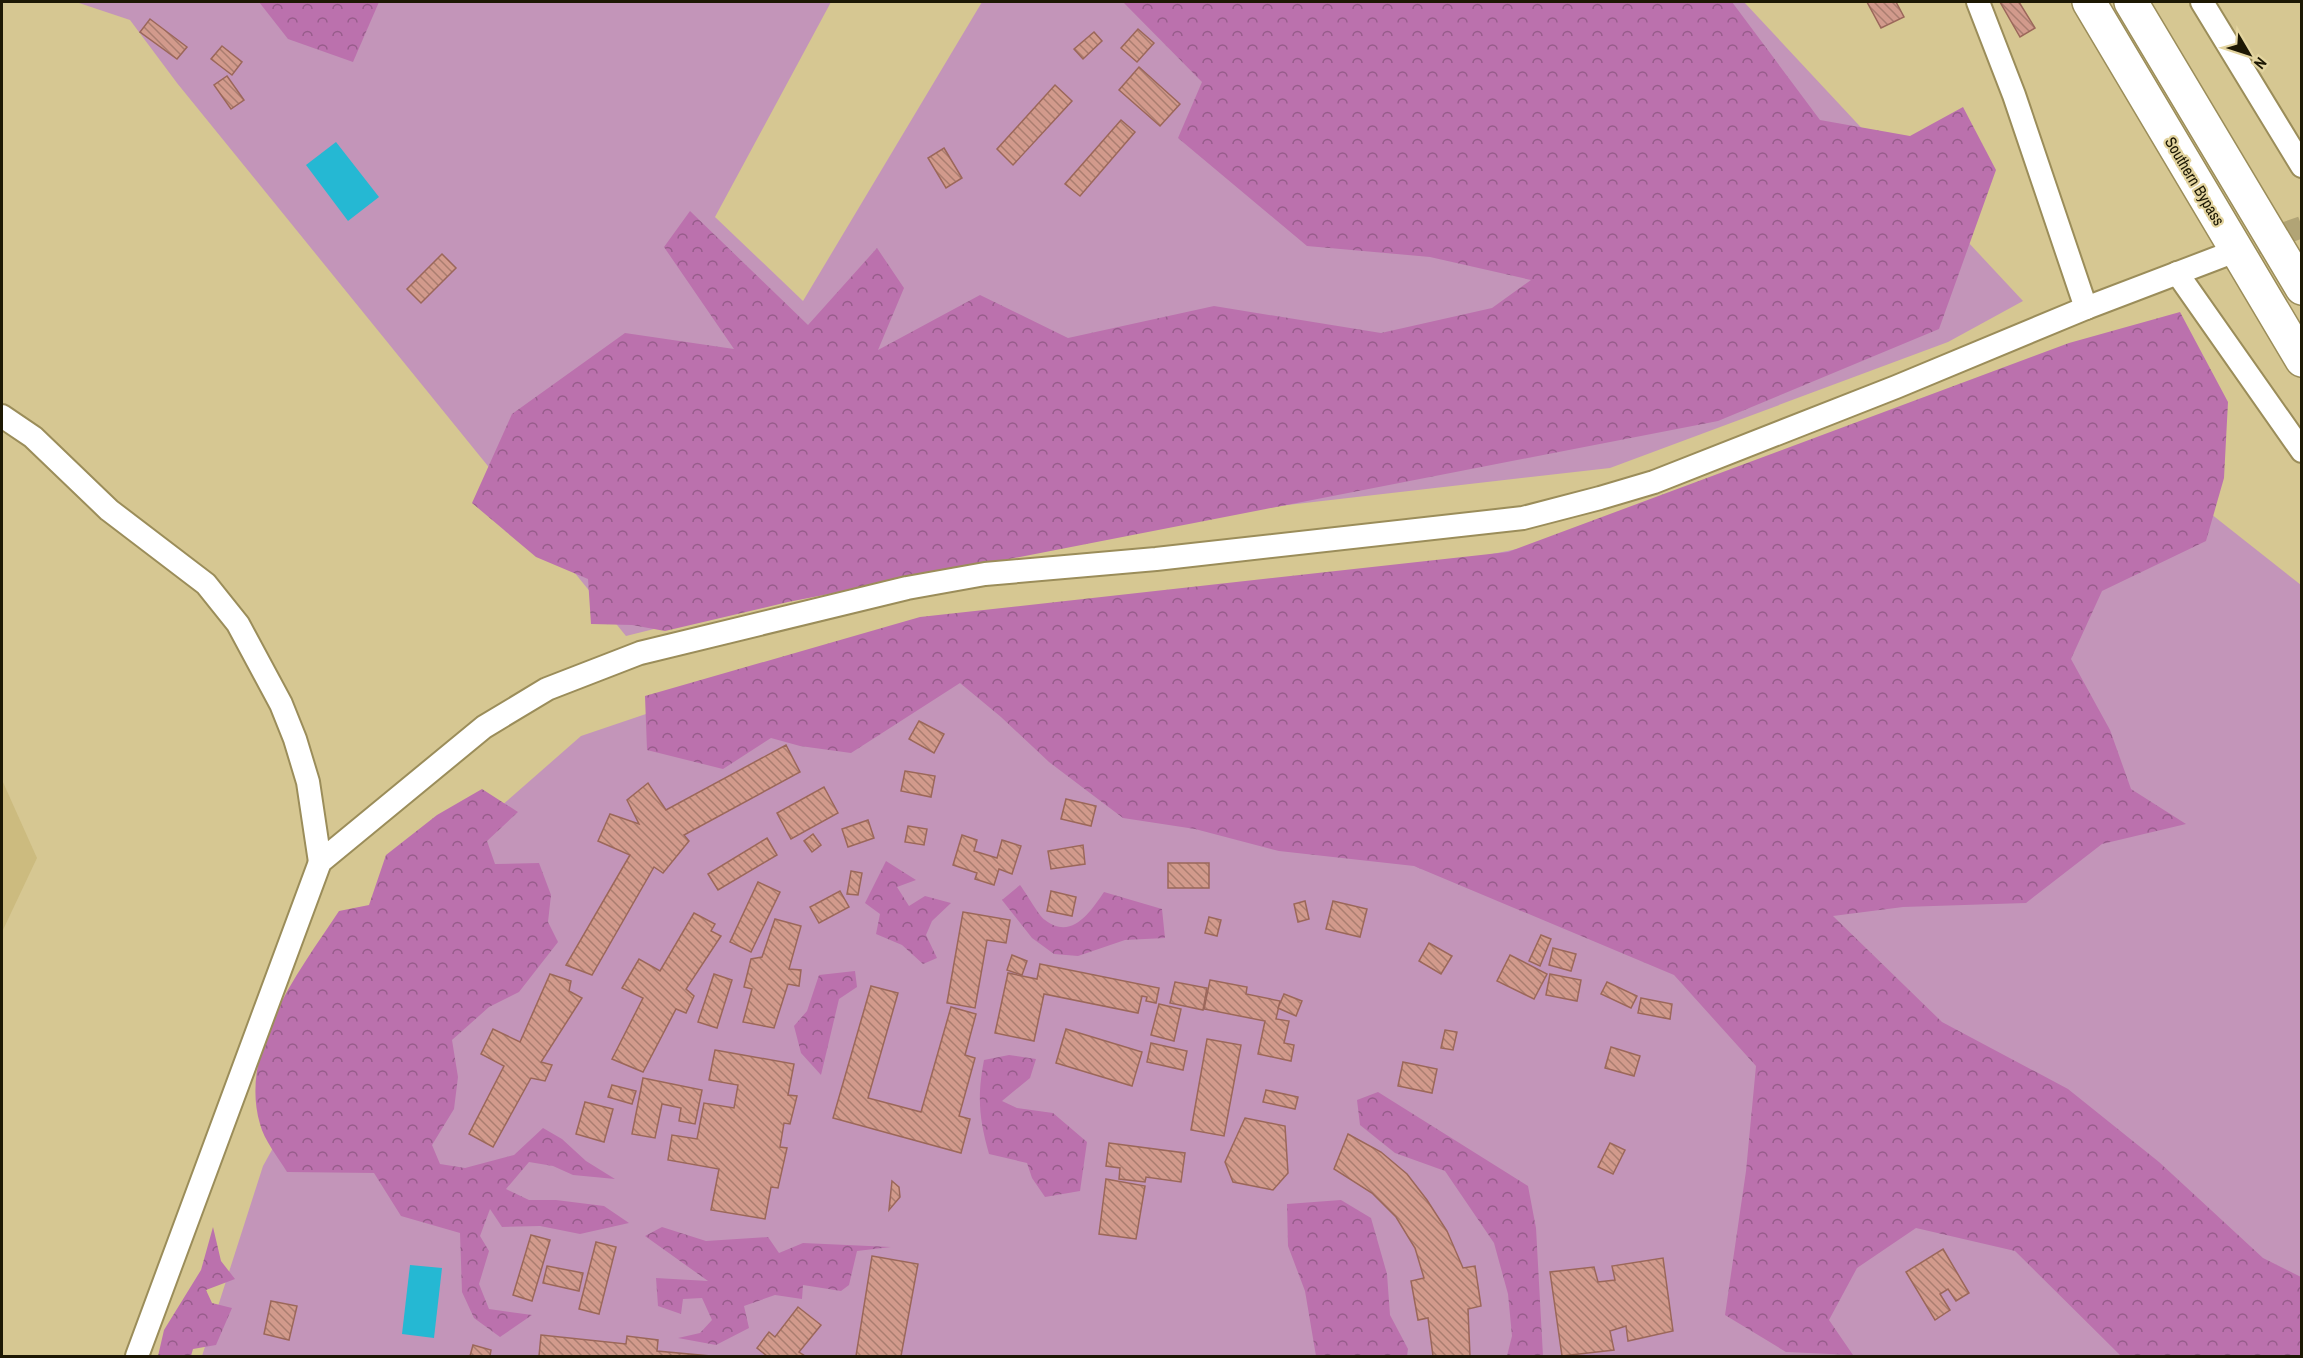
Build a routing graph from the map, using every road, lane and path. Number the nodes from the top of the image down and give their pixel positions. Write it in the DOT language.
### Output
graph roads {
  1 [pos="1978,2"];
  2 [pos="2089,2"];
  3 [pos="2131,2"];
  4 [pos="2202,2"];
  5 [pos="2301,166"];
  6 [pos="2225,255"];
  7 [pos="2177,273"];
  8 [pos="2301,288"];
  9 [pos="2086,308"];
  10 [pos="2301,360"];
  11 [pos="2,416"];
  12 [pos="2301,451"];
  13 [pos="320,862"];
  14 [pos="137,1356"];
  1 -- 9 [label="street"];
  2 -- 10 [label="highway, Southern Bypass"];
  3 -- 8 [label="highway"];
  4 -- 5 [label="street"];
  6 -- 7 [label="street"];
  7 -- 9 [label="street"];
  7 -- 12 [label="street"];
  9 -- 13 [label="street"];
  11 -- 13 [label="street"];
  13 -- 14 [label="street"];
}
